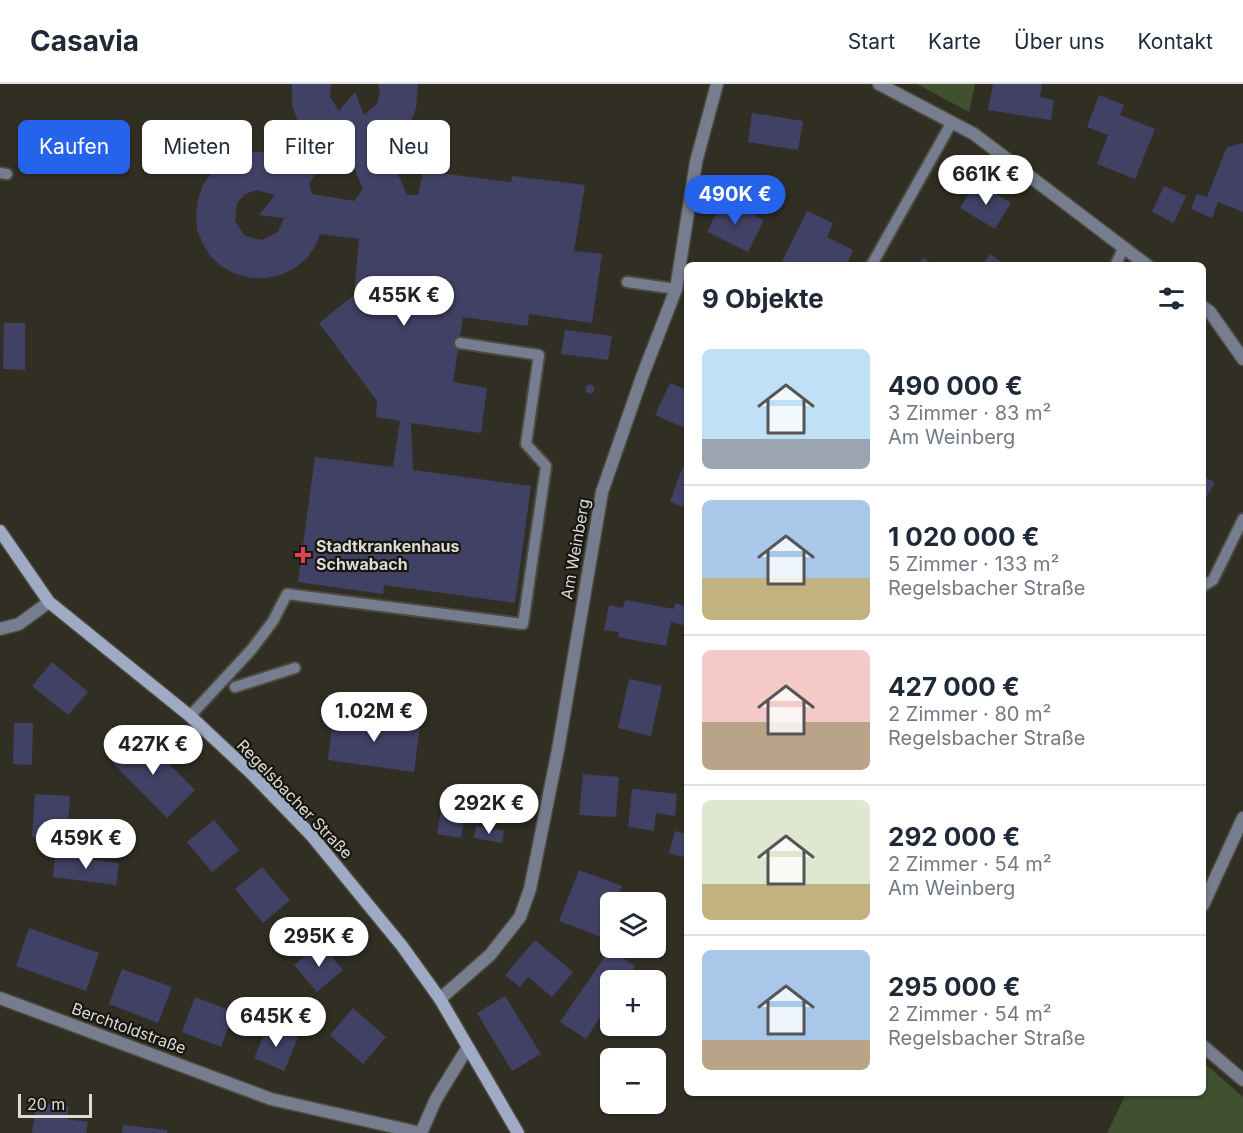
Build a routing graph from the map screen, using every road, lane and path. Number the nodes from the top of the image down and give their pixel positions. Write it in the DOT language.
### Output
graph roads {
  1 [pos="717,84"];
  2 [pos="879,84"];
  3 [pos="952,122"];
  4 [pos="1124,248"];
  5 [pos="873,262"];
  6 [pos="1117,262"];
  7 [pos="1143,262"];
  8 [pos="627,282"];
  9 [pos="676,289"];
  10 [pos="1206,309"];
  11 [pos="460,343"];
  12 [pos="1243,359"];
  13 [pos="1243,519"];
  14 [pos="0,531"];
  15 [pos="1206,584"];
  16 [pos="49,603"];
  17 [pos="0,629"];
  18 [pos="295,668"];
  19 [pos="235,687"];
  20 [pos="190,717"];
  21 [pos="1243,818"];
  22 [pos="1206,898"];
  23 [pos="0,998"];
  24 [pos="441,999"];
  25 [pos="468,1047"];
  26 [pos="1206,1049"];
  27 [pos="1243,1080"];
  28 [pos="421,1133"];
  29 [pos="518,1133"];
  1 -- 9 [label="street, Am Weinberg"];
  2 -- 3 [label="street"];
  3 -- 4 [label="street"];
  3 -- 5 [label="lane"];
  4 -- 6 [label="lane"];
  4 -- 7 [label="street"];
  8 -- 9 [label="lane"];
  9 -- 24 [label="street, Am Weinberg"];
  10 -- 12 [label="street"];
  11 -- 20 [label="lane"];
  13 -- 15 [label="lane"];
  14 -- 16 [label="main road, Regelsbacher Straße"];
  16 -- 17 [label="street"];
  16 -- 20 [label="main road, Regelsbacher Straße"];
  18 -- 19 [label="lane"];
  20 -- 24 [label="main road, Regelsbacher Straße"];
  21 -- 22 [label="street"];
  23 -- 28 [label="street, Berchtoldstraße"];
  24 -- 25 [label="main road, Regelsbacher Straße"];
  25 -- 28 [label="street"];
  25 -- 29 [label="main road, Regelsbacher Straße"];
  26 -- 27 [label="street"];
}
